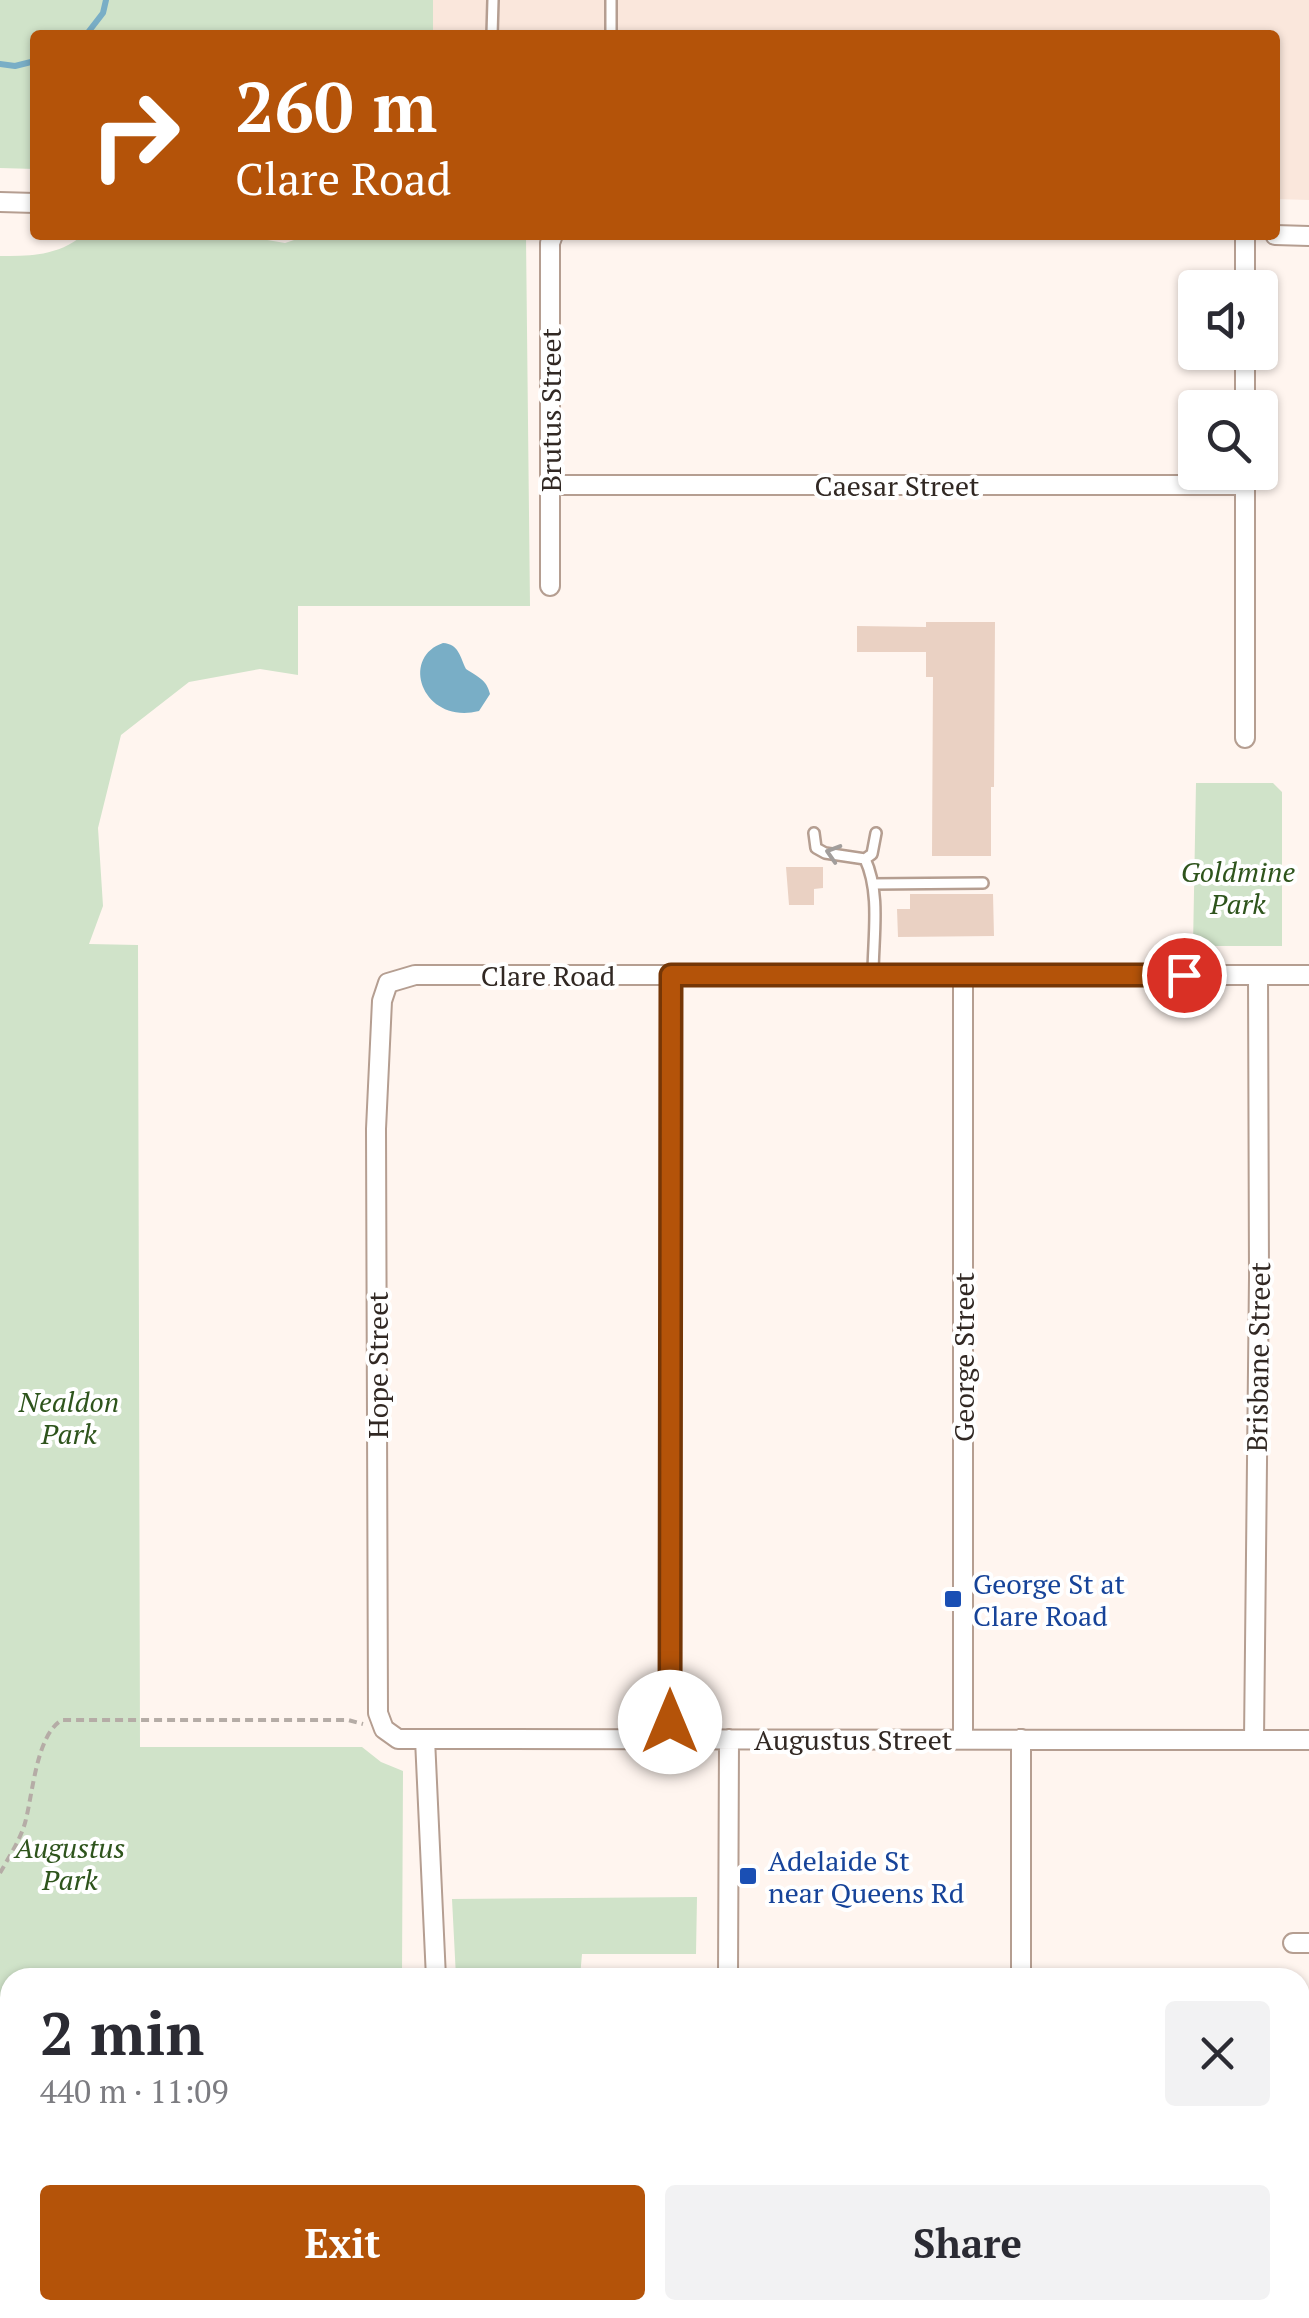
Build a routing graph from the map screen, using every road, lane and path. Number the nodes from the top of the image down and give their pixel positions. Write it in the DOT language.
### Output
graph roads {
  1 [pos="493,0"];
  2 [pos="611,0"];
  3 [pos="492,30"];
  4 [pos="611,30"];
  5 [pos="0,202"];
  6 [pos="30,204"];
  7 [pos="1280,235"];
  8 [pos="1309,236"];
  9 [pos="551,240"];
  10 [pos="1245,240"];
  11 [pos="1245,270"];
  12 [pos="1178,480"];
  13 [pos="550,485"];
  14 [pos="1245,490"];
  15 [pos="550,586"];
  16 [pos="1245,738"];
  17 [pos="814,833"];
  18 [pos="876,833"];
  19 [pos="865,859"];
  20 [pos="983,883"];
  21 [pos="873,884"];
  22 [pos="671,975"];
  23 [pos="873,975"];
  24 [pos="963,975"];
  25 [pos="1258,975"];
  26 [pos="1309,975"];
  27 [pos="388,983"];
  28 [pos="391,1734"];
  29 [pos="425,1739"];
  30 [pos="670,1739"];
  31 [pos="728,1739"];
  32 [pos="963,1739"];
  33 [pos="1021,1740"];
  34 [pos="1254,1740"];
  35 [pos="1309,1740"];
  36 [pos="0,1873"];
  37 [pos="436,1968"];
  38 [pos="728,1968"];
  39 [pos="1020,1968"];
  1 -- 3 [label="lane"];
  2 -- 4 [label="lane"];
  5 -- 6 [label="street"];
  7 -- 8 [label="street"];
  9 -- 13 [label="street, Brutus Street"];
  10 -- 11 [label="street"];
  12 -- 13 [label="street, Caesar Street"];
  13 -- 15 [label="street, Brutus Street"];
  14 -- 16 [label="street"];
  19 -- 17 [label="lane, one-way"];
  18 -- 19 [label="lane"];
  19 -- 21 [label="lane"];
  20 -- 21 [label="lane"];
  21 -- 23 [label="lane"];
  22 -- 23 [label="street, Clare Road"];
  22 -- 27 [label="street, Clare Road"];
  22 -- 30 [label="street"];
  23 -- 24 [label="street, Clare Road"];
  24 -- 25 [label="street, Clare Road"];
  24 -- 32 [label="street, George Street"];
  25 -- 26 [label="street, Clare Road"];
  25 -- 34 [label="street, Brisbane Street"];
  27 -- 28 [label="street, Hope Street"];
  28 -- 29 [label="street, Augustus Street"];
  28 -- 36 [label="path"];
  29 -- 30 [label="street, Augustus Street"];
  29 -- 37 [label="street"];
  30 -- 31 [label="street, Augustus Street"];
  31 -- 32 [label="street, Augustus Street"];
  31 -- 38 [label="street"];
  32 -- 33 [label="street, Augustus Street"];
  33 -- 34 [label="street, Augustus Street"];
  33 -- 39 [label="street"];
  34 -- 35 [label="street, Augustus Street"];
}
